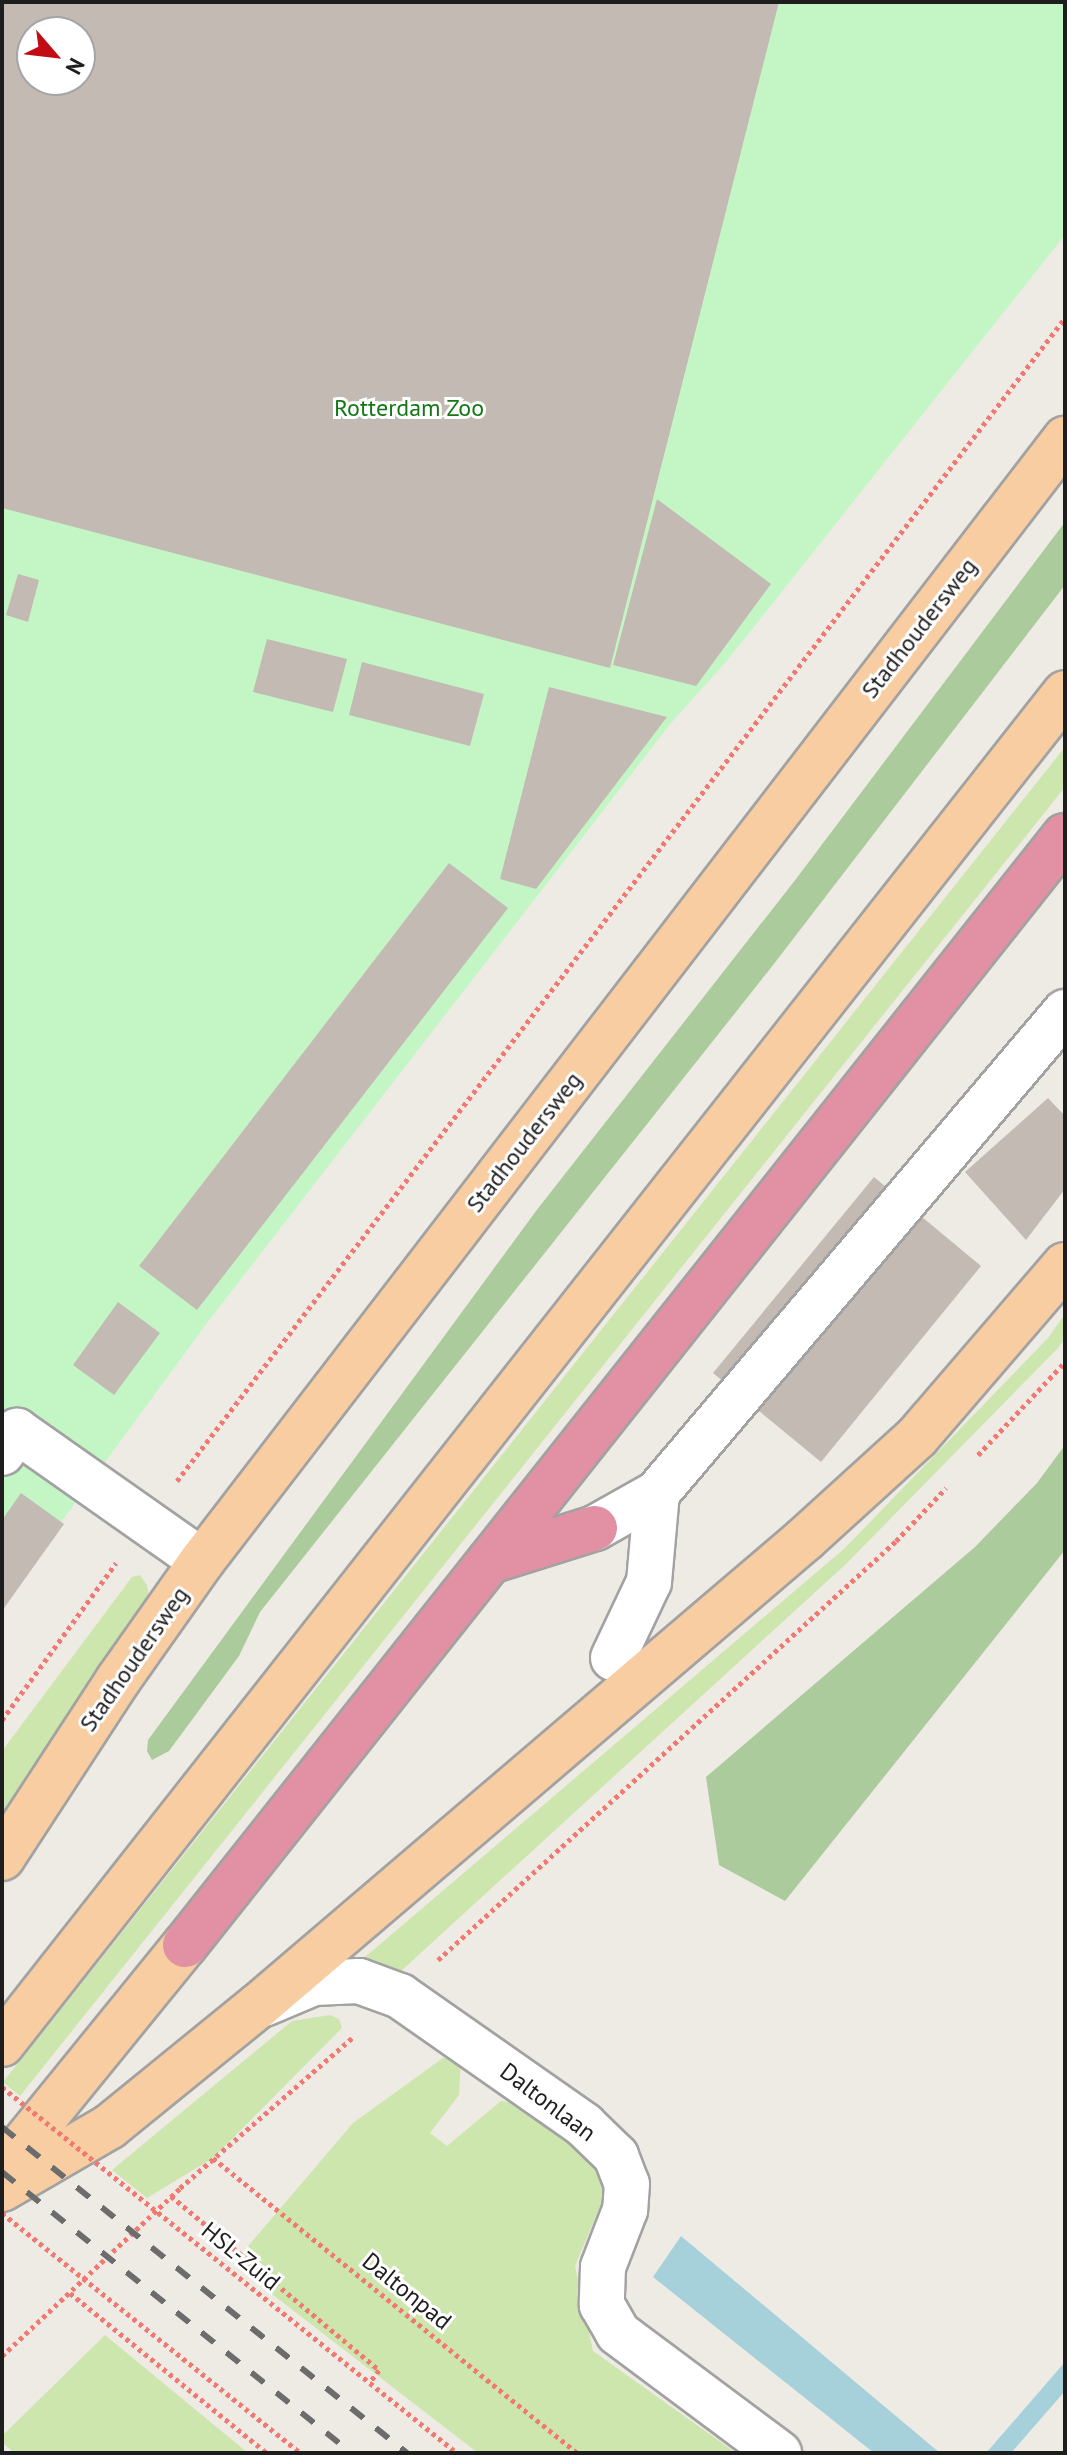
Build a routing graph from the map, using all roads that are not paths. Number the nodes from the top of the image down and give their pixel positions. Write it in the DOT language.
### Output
graph roads {
  1 [pos="1065,439"];
  2 [pos="1065,693"];
  3 [pos="1065,836"];
  4 [pos="1064,1001"];
  5 [pos="1065,1265"];
  6 [pos="2,1453"];
  7 [pos="657,1493"];
  8 [pos="595,1528"];
  9 [pos="202,1561"];
  10 [pos="490,1561"];
  11 [pos="613,1658"];
  12 [pos="558,1746"];
  13 [pos="2,1858"];
  14 [pos="185,1945"];
  15 [pos="258,2006"];
  16 [pos="2,2044"];
  17 [pos="2,2170"];
  18 [pos="2,2189"];
  19 [pos="779,2453"];
  1 -- 9 [label="main road, Stadhoudersweg"];
  2 -- 16 [label="main road"];
  3 -- 10 [label="highway"];
  4 -- 7 [label="street"];
  5 -- 12 [label="main road"];
  6 -- 9 [label="street"];
  7 -- 8 [label="street"];
  7 -- 11 [label="street"];
  8 -- 10 [label="highway"];
  9 -- 13 [label="main road, Stadhoudersweg"];
  10 -- 14 [label="highway"];
  11 -- 12 [label="main road"];
  12 -- 15 [label="main road"];
  14 -- 17 [label="main road"];
  15 -- 18 [label="main road"];
  15 -- 19 [label="street, Daltonlaan"];
}
